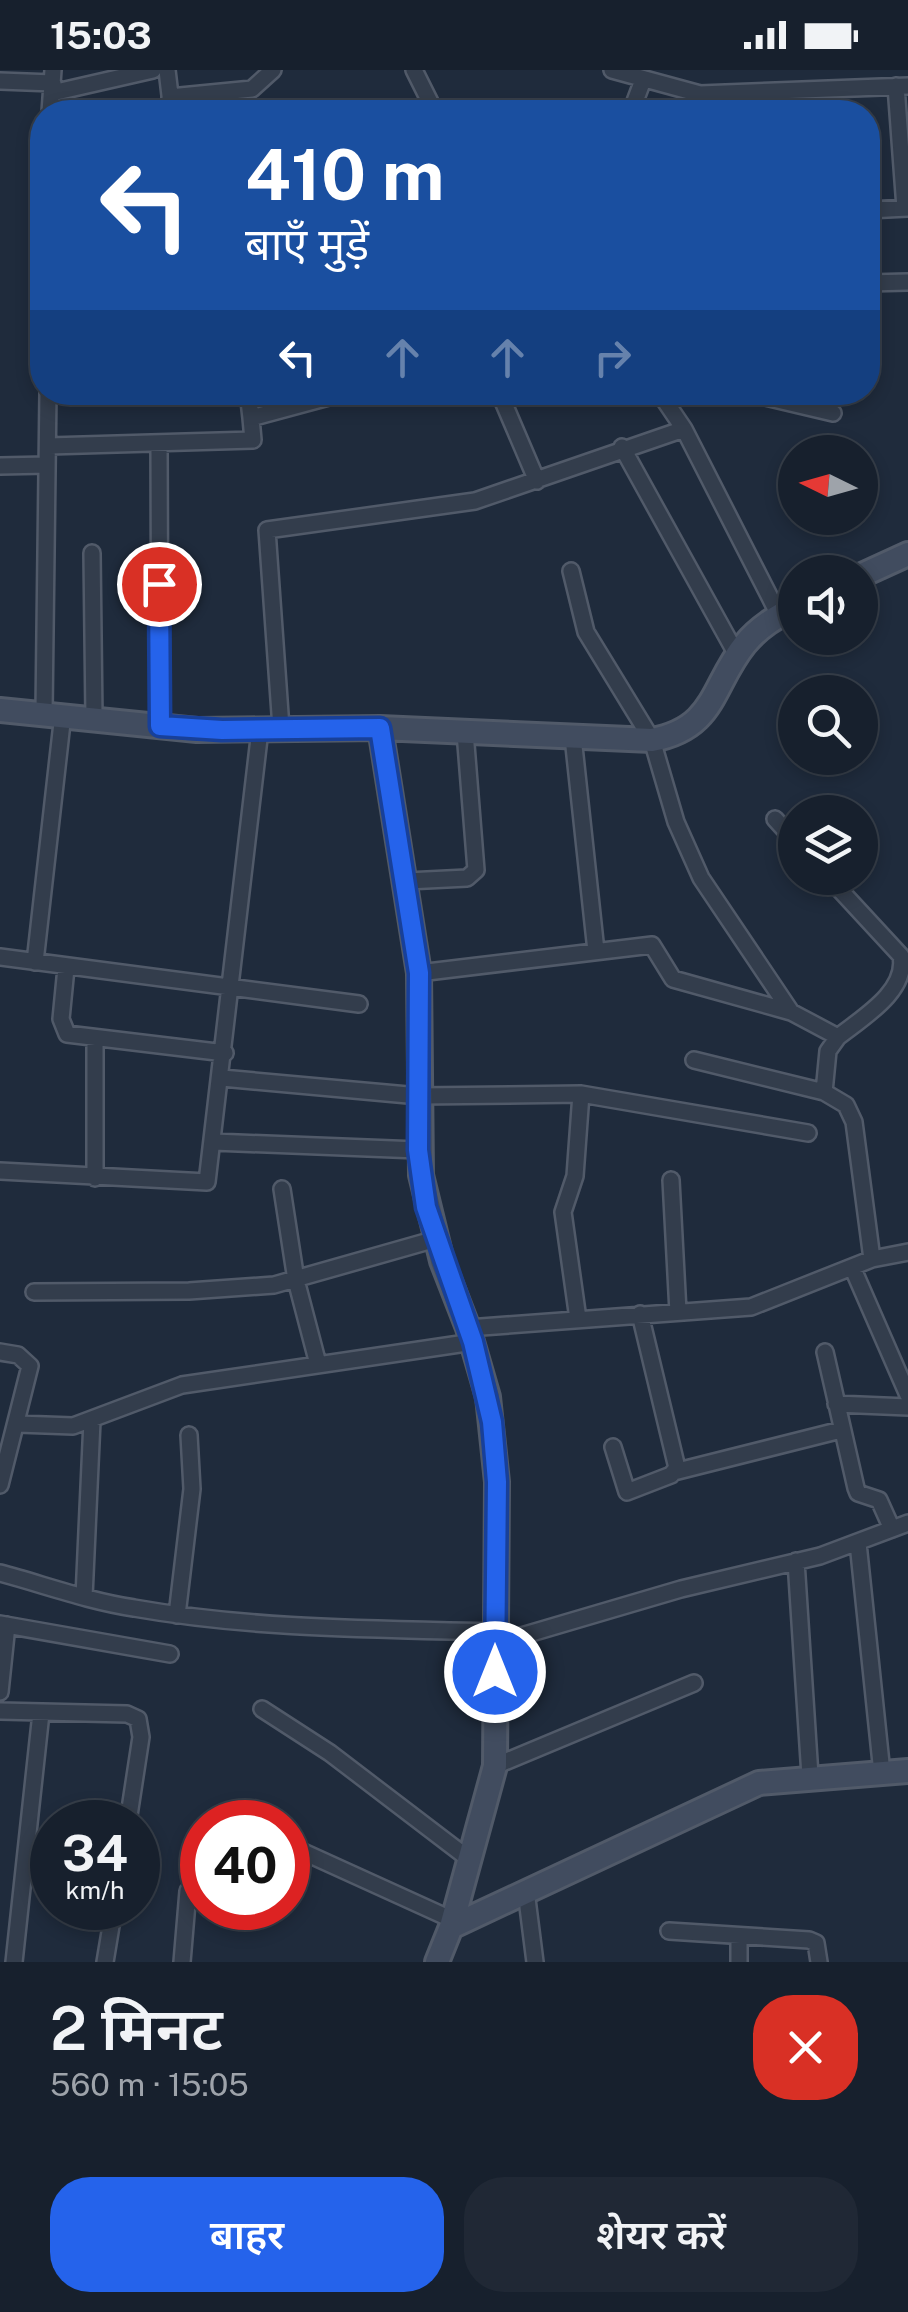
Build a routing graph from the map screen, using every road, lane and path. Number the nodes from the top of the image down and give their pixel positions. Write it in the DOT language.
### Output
graph roads {
  1 [pos="154,70"];
  2 [pos="166,70"];
  3 [pos="274,70"];
  4 [pos="414,70"];
  5 [pos="612,70"];
  6 [pos="643,80"];
  7 [pos="0,81"];
  8 [pos="53,82"];
  9 [pos="902,86"];
  10 [pos="170,100"];
  11 [pos="193,100"];
  12 [pos="429,100"];
  13 [pos="636,100"];
  14 [pos="906,208"];
  15 [pos="880,209"];
  16 [pos="908,282"];
  17 [pos="880,283"];
  18 [pos="48,405"];
  19 [pos="250,405"];
  20 [pos="299,405"];
  21 [pos="504,405"];
  22 [pos="668,405"];
  23 [pos="800,405"];
  24 [pos="834,413"];
  25 [pos="251,418"];
  26 [pos="684,428"];
  27 [pos="159,443"];
  28 [pos="49,446"];
  29 [pos="622,446"];
  30 [pos="48,465"];
  31 [pos="0,466"];
  32 [pos="536,481"];
  33 [pos="92,554"];
  34 [pos="908,554"];
  35 [pos="878,568"];
  36 [pos="571,570"];
  37 [pos="778,595"];
  38 [pos="778,619"];
  39 [pos="737,656"];
  40 [pos="0,710"];
  41 [pos="53,713"];
  42 [pos="94,718"];
  43 [pos="160,726"];
  44 [pos="380,728"];
  45 [pos="270,729"];
  46 [pos="465,732"];
  47 [pos="573,736"];
  48 [pos="652,740"];
  49 [pos="407,882"];
  50 [pos="845,895"];
  51 [pos="596,951"];
  52 [pos="0,957"];
  53 [pos="35,962"];
  54 [pos="66,968"];
  55 [pos="419,973"];
  56 [pos="899,983"];
  57 [pos="230,988"];
  58 [pos="908,1000"];
  59 [pos="359,1004"];
  60 [pos="790,1012"];
  61 [pos="838,1036"];
  62 [pos="95,1040"];
  63 [pos="225,1053"];
  64 [pos="694,1060"];
  65 [pos="222,1078"];
  66 [pos="824,1092"];
  67 [pos="581,1094"];
  68 [pos="419,1096"];
  69 [pos="808,1133"];
  70 [pos="214,1142"];
  71 [pos="418,1150"];
  72 [pos="0,1171"];
  73 [pos="95,1178"];
  74 [pos="672,1180"];
  75 [pos="282,1189"];
  76 [pos="436,1240"];
  77 [pos="908,1252"];
  78 [pos="872,1259"];
  79 [pos="852,1269"];
  80 [pos="296,1280"];
  81 [pos="34,1292"];
  82 [pos="678,1312"];
  83 [pos="640,1314"];
  84 [pos="578,1319"];
  85 [pos="471,1335"];
  86 [pos="0,1352"];
  87 [pos="825,1352"];
  88 [pos="318,1364"];
  89 [pos="908,1395"];
  90 [pos="836,1404"];
  91 [pos="908,1407"];
  92 [pos="92,1421"];
  93 [pos="18,1424"];
  94 [pos="841,1430"];
  95 [pos="189,1435"];
  96 [pos="613,1447"];
  97 [pos="674,1472"];
  98 [pos="0,1485"];
  99 [pos="908,1523"];
  100 [pos="892,1530"];
  101 [pos="858,1543"];
  102 [pos="796,1561"];
  103 [pos="0,1573"];
  104 [pos="84,1597"];
  105 [pos="178,1615"];
  106 [pos="4,1625"];
  107 [pos="495,1638"];
  108 [pos="170,1654"];
  109 [pos="694,1683"];
  110 [pos="0,1692"];
  111 [pos="262,1709"];
  112 [pos="0,1711"];
  113 [pos="41,1713"];
  114 [pos="495,1766"];
  115 [pos="908,1772"];
  116 [pos="882,1773"];
  117 [pos="810,1776"];
  118 [pos="132,1800"];
  119 [pos="310,1855"];
  120 [pos="468,1858"];
  121 [pos="526,1892"];
  122 [pos="452,1924"];
  123 [pos="110,1930"];
  124 [pos="185,1930"];
  125 [pos="669,1931"];
  126 [pos="739,1936"];
  127 [pos="14,1962"];
  128 [pos="105,1962"];
  129 [pos="182,1962"];
  130 [pos="437,1962"];
  131 [pos="535,1962"];
  132 [pos="739,1962"];
  133 [pos="819,1962"];
  1 -- 8 [label="street"];
  2 -- 10 [label="street"];
  3 -- 11 [label="street"];
  4 -- 12 [label="street"];
  5 -- 6 [label="street"];
  6 -- 9 [label="street"];
  6 -- 13 [label="street"];
  7 -- 8 [label="street"];
  9 -- 14 [label="street"];
  14 -- 15 [label="street"];
  16 -- 17 [label="street"];
  18 -- 28 [label="street"];
  19 -- 25 [label="street"];
  20 -- 25 [label="street"];
  21 -- 32 [label="street"];
  22 -- 26 [label="street"];
  23 -- 24 [label="street"];
  25 -- 27 [label="street"];
  26 -- 29 [label="street"];
  26 -- 37 [label="street"];
  27 -- 28 [label="street"];
  27 -- 43 [label="street"];
  28 -- 30 [label="street"];
  29 -- 32 [label="street"];
  29 -- 39 [label="street"];
  30 -- 31 [label="street"];
  30 -- 41 [label="street"];
  32 -- 45 [label="street"];
  33 -- 42 [label="street"];
  34 -- 35 [label="street"];
  36 -- 48 [label="street"];
  38 -- 39 [label="street"];
  39 -- 48 [label="street"];
  40 -- 41 [label="street"];
  41 -- 42 [label="street"];
  41 -- 53 [label="street"];
  42 -- 43 [label="street"];
  43 -- 45 [label="street"];
  44 -- 45 [label="street"];
  44 -- 46 [label="street"];
  44 -- 49 [label="street"];
  45 -- 57 [label="street"];
  46 -- 47 [label="street"];
  46 -- 49 [label="street"];
  47 -- 48 [label="street"];
  47 -- 51 [label="street"];
  48 -- 60 [label="street"];
  49 -- 55 [label="street"];
  50 -- 56 [label="street"];
  51 -- 55 [label="street"];
  51 -- 60 [label="street"];
  52 -- 53 [label="street"];
  53 -- 54 [label="street"];
  54 -- 57 [label="street"];
  54 -- 62 [label="street"];
  55 -- 68 [label="street"];
  56 -- 58 [label="street"];
  56 -- 61 [label="street"];
  57 -- 59 [label="street"];
  57 -- 63 [label="street"];
  60 -- 61 [label="street"];
  61 -- 66 [label="street"];
  62 -- 63 [label="street"];
  62 -- 73 [label="street"];
  63 -- 65 [label="street"];
  64 -- 66 [label="street"];
  65 -- 68 [label="street"];
  65 -- 70 [label="street"];
  66 -- 78 [label="street"];
  67 -- 68 [label="street"];
  67 -- 69 [label="street"];
  67 -- 84 [label="street"];
  68 -- 71 [label="street"];
  70 -- 71 [label="street"];
  70 -- 73 [label="street"];
  71 -- 76 [label="street"];
  72 -- 73 [label="street"];
  74 -- 82 [label="street"];
  75 -- 80 [label="street"];
  76 -- 80 [label="street"];
  76 -- 85 [label="street"];
  77 -- 78 [label="street"];
  78 -- 79 [label="street"];
  79 -- 82 [label="street"];
  79 -- 89 [label="street"];
  80 -- 81 [label="street"];
  80 -- 88 [label="street"];
  82 -- 83 [label="street"];
  83 -- 84 [label="street"];
  83 -- 97 [label="street"];
  84 -- 85 [label="street"];
  85 -- 88 [label="street"];
  85 -- 107 [label="street"];
  86 -- 93 [label="street"];
  87 -- 90 [label="street"];
  88 -- 92 [label="street"];
  90 -- 91 [label="street"];
  90 -- 94 [label="street"];
  92 -- 93 [label="street"];
  92 -- 104 [label="street"];
  93 -- 98 [label="street"];
  94 -- 97 [label="street"];
  94 -- 100 [label="street"];
  95 -- 105 [label="street"];
  96 -- 97 [label="street"];
  99 -- 100 [label="street"];
  100 -- 101 [label="street"];
  101 -- 102 [label="street"];
  101 -- 116 [label="street"];
  102 -- 107 [label="street"];
  102 -- 117 [label="street"];
  103 -- 104 [label="street"];
  104 -- 105 [label="street"];
  105 -- 107 [label="street"];
  106 -- 108 [label="street"];
  106 -- 110 [label="street"];
  107 -- 114 [label="street"];
  109 -- 114 [label="street"];
  111 -- 120 [label="street"];
  112 -- 113 [label="street"];
  113 -- 118 [label="street"];
  113 -- 127 [label="street"];
  114 -- 120 [label="street"];
  115 -- 116 [label="street"];
  116 -- 117 [label="street"];
  117 -- 121 [label="street"];
  119 -- 122 [label="street"];
  120 -- 122 [label="street"];
  121 -- 122 [label="street"];
  121 -- 131 [label="street"];
  122 -- 130 [label="street"];
  123 -- 128 [label="street"];
  124 -- 129 [label="street"];
  125 -- 126 [label="street"];
  126 -- 132 [label="street"];
  126 -- 133 [label="street"];
}
